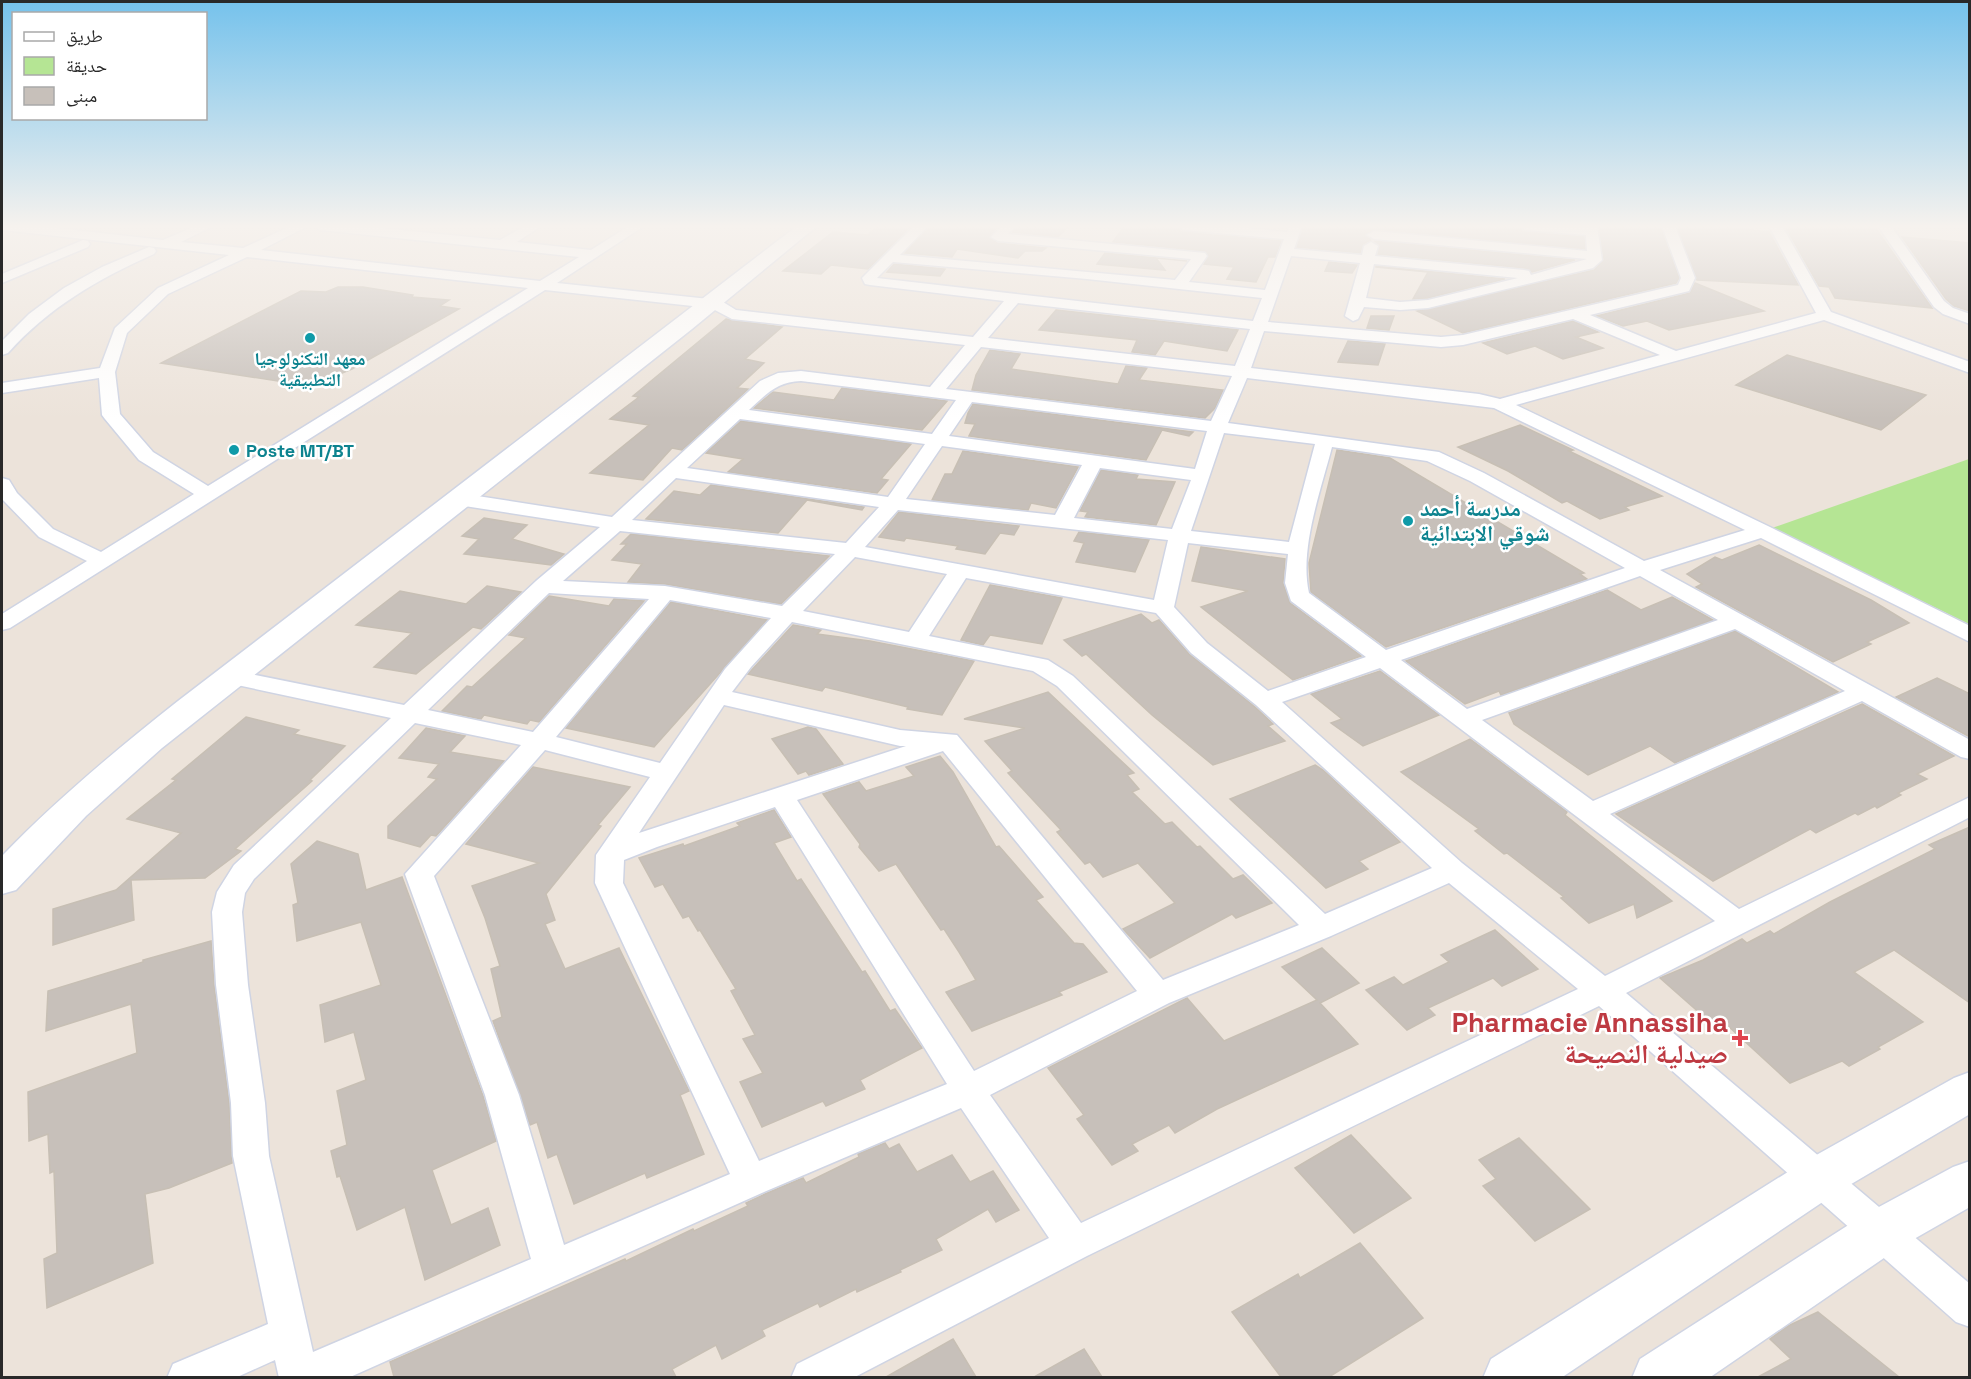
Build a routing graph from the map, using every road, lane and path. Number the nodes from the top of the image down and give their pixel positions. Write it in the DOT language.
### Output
graph roads {
  1 [pos="69,290"];
  2 [pos="164,290"];
  3 [pos="535,290"];
  4 [pos="548,290"];
  5 [pos="732,290"];
  6 [pos="955,290"];
  7 [pos="1043,290"];
  8 [pos="1228,290"];
  9 [pos="1272,290"];
  10 [pos="1360,290"];
  11 [pos="1464,290"];
  12 [pos="1484,290"];
  13 [pos="1674,290"];
  14 [pos="1811,290"];
  15 [pos="1929,290"];
  16 [pos="1270,295"];
  17 [pos="1465,295"];
  18 [pos="1015,297"];
  19 [pos="1037,299"];
  20 [pos="1358,302"];
  21 [pos="709,310"];
  22 [pos="1575,314"];
  23 [pos="1825,315"];
  24 [pos="1970,320"];
  25 [pos="1259,326"];
  26 [pos="18,330"];
  27 [pos="2,332"];
  28 [pos="1345,334"];
  29 [pos="977,342"];
  30 [pos="2,350"];
  31 [pos="1675,356"];
  32 [pos="1970,368"];
  33 [pos="107,372"];
  34 [pos="1241,373"];
  35 [pos="2,388"];
  36 [pos="935,391"];
  37 [pos="968,396"];
  38 [pos="1500,404"];
  39 [pos="735,413"];
  40 [pos="1217,427"];
  41 [pos="938,440"];
  42 [pos="1325,440"];
  43 [pos="1094,461"];
  44 [pos="672,472"];
  45 [pos="1202,476"];
  46 [pos="2,484"];
  47 [pos="207,494"];
  48 [pos="458,499"];
  49 [pos="892,503"];
  50 [pos="1062,522"];
  51 [pos="616,524"];
  52 [pos="1763,531"];
  53 [pos="1179,536"];
  54 [pos="1299,549"];
  55 [pos="850,550"];
  56 [pos="101,560"];
  57 [pos="1641,569"];
  58 [pos="961,570"];
  59 [pos="544,586"];
  60 [pos="665,593"];
  61 [pos="1162,608"];
  62 [pos="787,614"];
  63 [pos="1737,621"];
  64 [pos="2,623"];
  65 [pos="1970,635"];
  66 [pos="915,639"];
  67 [pos="1381,659"];
  68 [pos="231,676"];
  69 [pos="1863,692"];
  70 [pos="717,696"];
  71 [pos="1265,700"];
  72 [pos="410,714"];
  73 [pos="1462,719"];
  74 [pos="538,741"];
  75 [pos="948,741"];
  76 [pos="1970,751"];
  77 [pos="665,773"];
  78 [pos="84,795"];
  79 [pos="782,795"];
  80 [pos="1970,806"];
  81 [pos="1590,813"];
  82 [pos="2,848"];
  83 [pos="610,855"];
  84 [pos="1452,870"];
  85 [pos="2,880"];
  86 [pos="1736,922"];
  87 [pos="1321,928"];
  88 [pos="1602,991"];
  89 [pos="1158,995"];
  90 [pos="968,1090"];
  91 [pos="1970,1091"];
  92 [pos="1819,1178"];
  93 [pos="751,1182"];
  94 [pos="1970,1182"];
  95 [pos="1882,1231"];
  96 [pos="1074,1244"];
  97 [pos="552,1269"];
  98 [pos="1970,1309"];
  99 [pos="291,1334"];
  100 [pos="187,1377"];
  101 [pos="300,1377"];
  102 [pos="811,1377"];
  103 [pos="1511,1377"];
  104 [pos="1660,1377"];
  1 -- 26 [label="street"];
  2 -- 33 [label="street"];
  3 -- 47 [label="street"];
  4 -- 21 [label="street"];
  5 -- 21 [label="main road"];
  6 -- 18 [label="street"];
  7 -- 19 [label="street"];
  8 -- 16 [label="street"];
  9 -- 16 [label="street"];
  10 -- 20 [label="street"];
  11 -- 17 [label="street"];
  12 -- 17 [label="street"];
  13 -- 22 [label="street"];
  14 -- 23 [label="street"];
  15 -- 24 [label="street"];
  16 -- 25 [label="street"];
  17 -- 20 [label="street"];
  18 -- 19 [label="street"];
  18 -- 29 [label="street"];
  19 -- 25 [label="street"];
  20 -- 28 [label="street"];
  21 -- 29 [label="street"];
  21 -- 48 [label="main road"];
  22 -- 28 [label="street"];
  22 -- 31 [label="street"];
  23 -- 31 [label="street"];
  23 -- 32 [label="street"];
  25 -- 28 [label="street"];
  25 -- 34 [label="street"];
  26 -- 27 [label="street"];
  26 -- 30 [label="street"];
  29 -- 34 [label="street"];
  29 -- 36 [label="street"];
  31 -- 38 [label="street"];
  33 -- 35 [label="street"];
  33 -- 47 [label="street"];
  34 -- 38 [label="street"];
  34 -- 40 [label="street"];
  36 -- 37 [label="street"];
  36 -- 39 [label="street"];
  37 -- 40 [label="street"];
  37 -- 41 [label="street"];
  38 -- 52 [label="street"];
  39 -- 41 [label="street"];
  39 -- 44 [label="street"];
  40 -- 42 [label="street"];
  40 -- 45 [label="street"];
  41 -- 43 [label="street"];
  41 -- 49 [label="street"];
  42 -- 54 [label="street"];
  42 -- 57 [label="street"];
  43 -- 45 [label="street"];
  43 -- 50 [label="street"];
  44 -- 49 [label="street"];
  44 -- 51 [label="street"];
  45 -- 53 [label="street"];
  46 -- 56 [label="street"];
  47 -- 56 [label="street"];
  48 -- 51 [label="street"];
  48 -- 68 [label="main road"];
  49 -- 50 [label="street"];
  49 -- 55 [label="street"];
  50 -- 53 [label="street"];
  51 -- 55 [label="street"];
  51 -- 59 [label="street"];
  52 -- 57 [label="street"];
  52 -- 65 [label="street"];
  53 -- 54 [label="street"];
  53 -- 61 [label="street"];
  54 -- 67 [label="street"];
  55 -- 58 [label="street"];
  55 -- 62 [label="street"];
  56 -- 64 [label="street"];
  57 -- 63 [label="street"];
  57 -- 67 [label="street"];
  58 -- 61 [label="street"];
  58 -- 66 [label="street"];
  59 -- 60 [label="street"];
  59 -- 72 [label="street"];
  60 -- 62 [label="street"];
  60 -- 74 [label="street"];
  61 -- 71 [label="street"];
  62 -- 66 [label="street"];
  62 -- 70 [label="street"];
  63 -- 69 [label="street"];
  63 -- 73 [label="street"];
  66 -- 87 [label="street"];
  67 -- 71 [label="street"];
  67 -- 73 [label="street"];
  68 -- 72 [label="street"];
  68 -- 78 [label="main road"];
  69 -- 76 [label="street"];
  69 -- 81 [label="street"];
  70 -- 75 [label="street"];
  70 -- 77 [label="street"];
  71 -- 84 [label="street"];
  72 -- 74 [label="street"];
  72 -- 99 [label="street"];
  73 -- 81 [label="street"];
  74 -- 77 [label="street"];
  74 -- 97 [label="street"];
  75 -- 79 [label="street"];
  75 -- 89 [label="street"];
  77 -- 83 [label="street"];
  78 -- 82 [label="main road"];
  78 -- 85 [label="main road"];
  79 -- 83 [label="street"];
  79 -- 90 [label="street"];
  80 -- 86 [label="street"];
  81 -- 86 [label="street"];
  83 -- 93 [label="street"];
  84 -- 87 [label="street"];
  84 -- 88 [label="street"];
  86 -- 88 [label="street"];
  87 -- 89 [label="street"];
  88 -- 92 [label="street"];
  88 -- 96 [label="street"];
  89 -- 90 [label="street"];
  90 -- 93 [label="street"];
  90 -- 96 [label="street"];
  91 -- 92 [label="main road"];
  92 -- 95 [label="street"];
  92 -- 103 [label="main road"];
  93 -- 97 [label="street"];
  94 -- 95 [label="main road"];
  95 -- 98 [label="street"];
  95 -- 104 [label="main road"];
  96 -- 102 [label="street"];
  97 -- 101 [label="street"];
  99 -- 100 [label="street"];
  99 -- 101 [label="street"];
}
